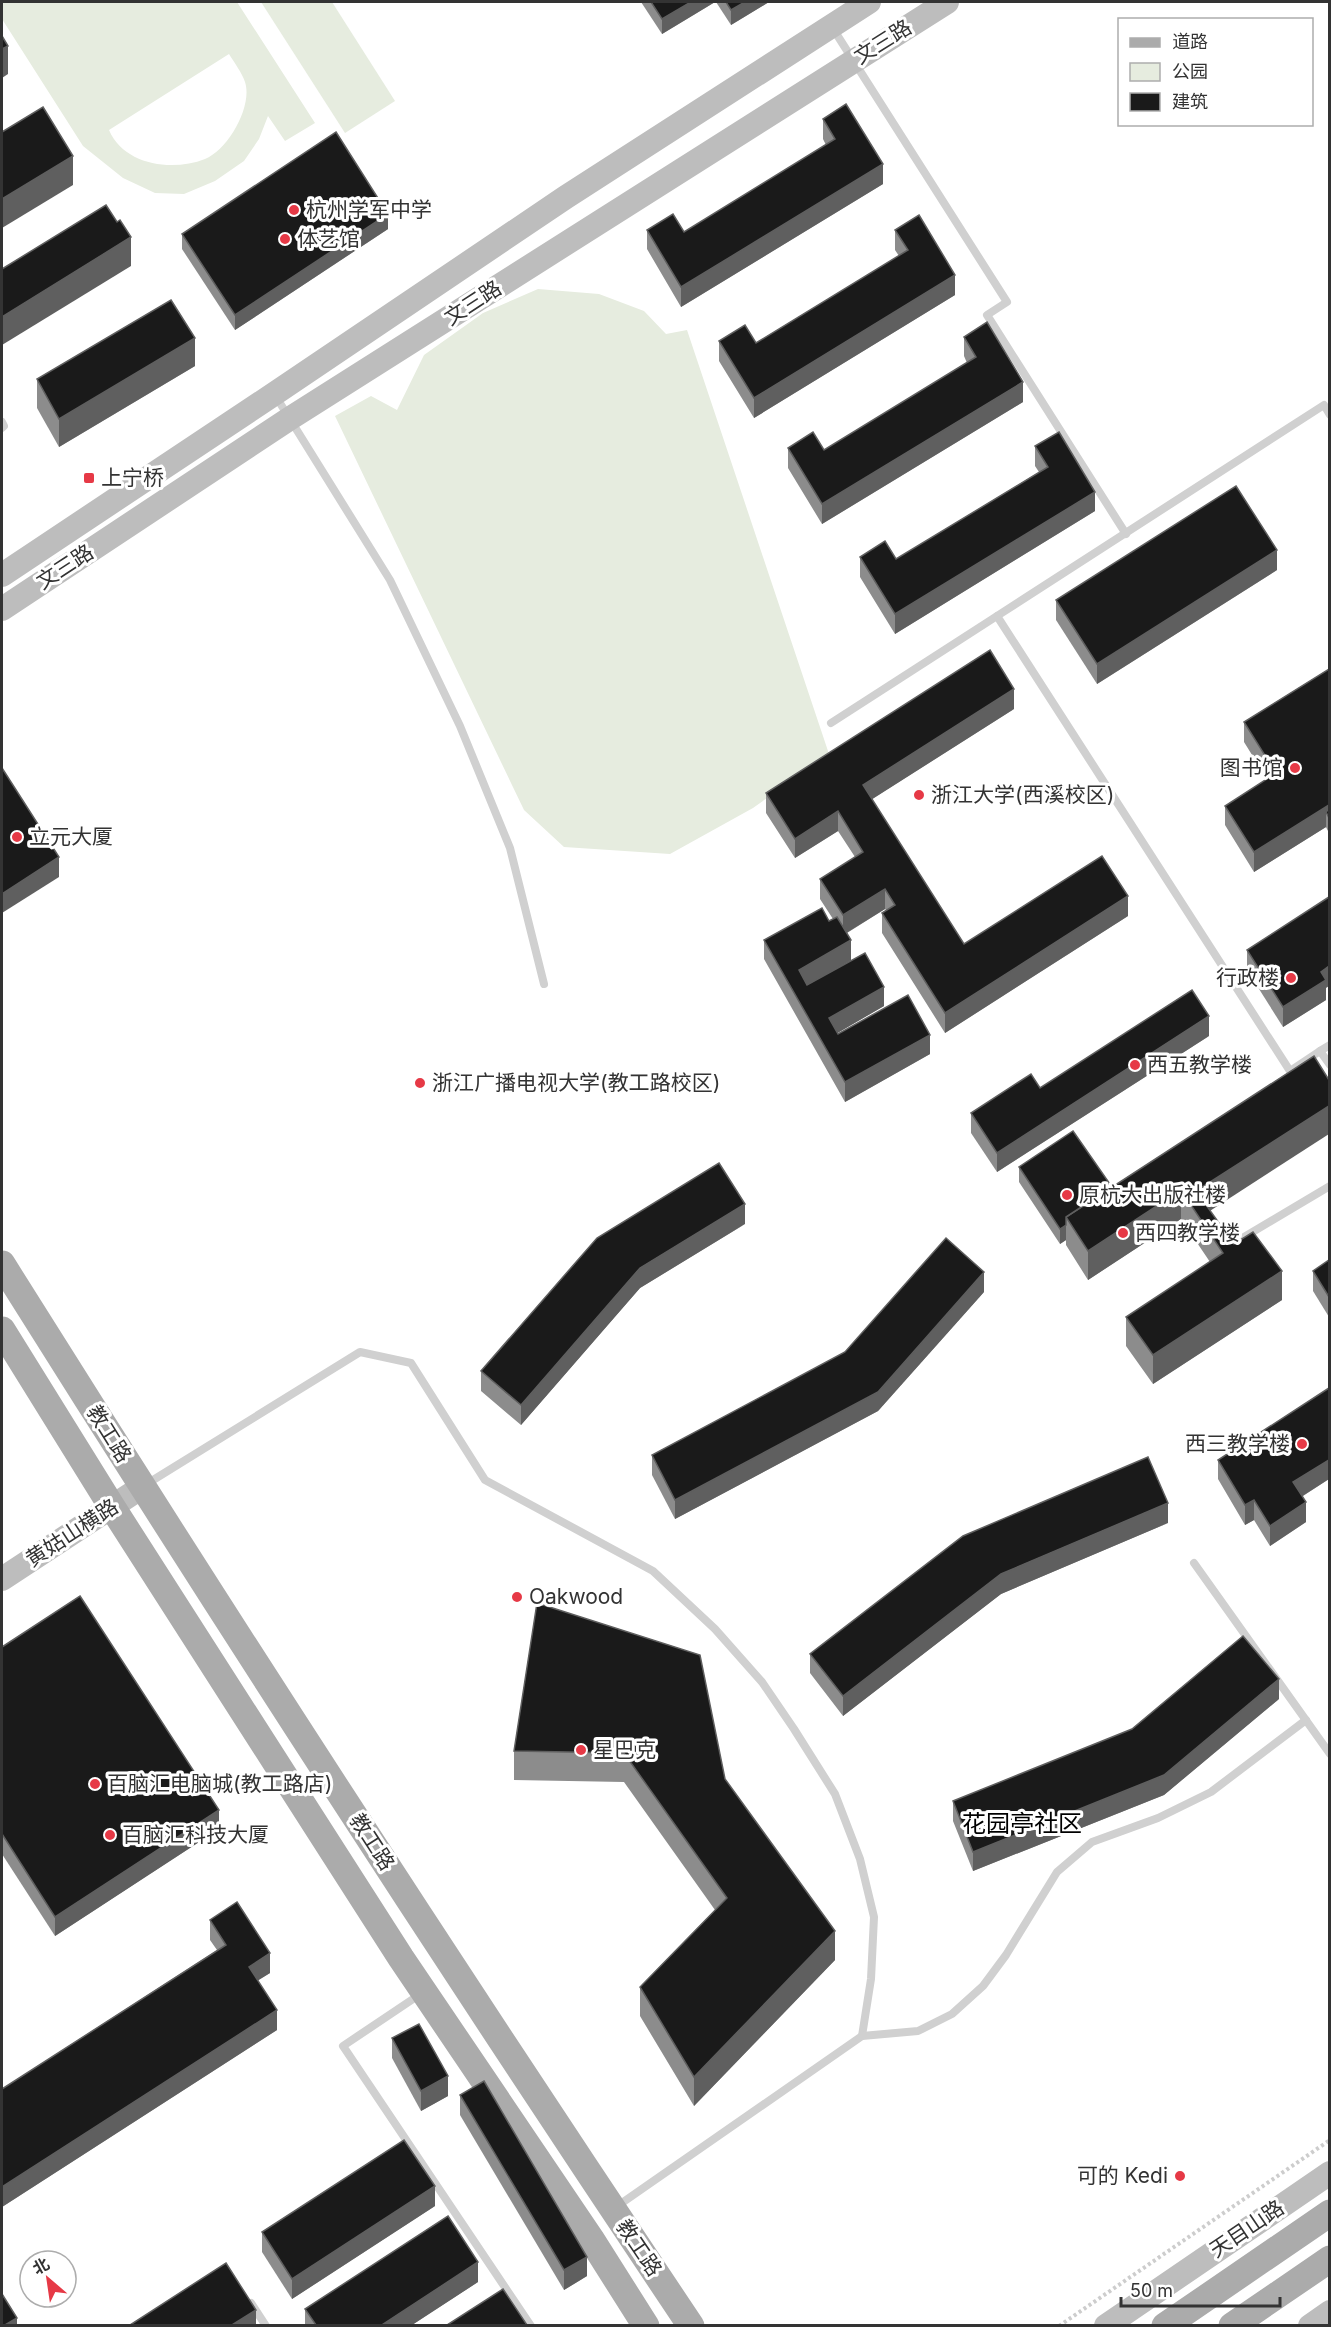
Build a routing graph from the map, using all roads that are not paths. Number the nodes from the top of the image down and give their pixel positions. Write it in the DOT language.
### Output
graph roads {
  1 [pos="869,2"];
  2 [pos="947,2"];
  3 [pos="831,26"];
  4 [pos="853,61"];
  5 [pos="274,394"];
  6 [pos="1329,415"];
  7 [pos="289,419"];
  8 [pos="2,422"];
  9 [pos="2,428"];
  10 [pos="1126,534"];
  11 [pos="2,575"];
  12 [pos="2,609"];
  13 [pos="997,616"];
  14 [pos="831,723"];
  15 [pos="544,984"];
  16 [pos="1329,1044"];
  17 [pos="1320,1051"];
  18 [pos="1329,1065"];
  19 [pos="1329,1185"];
  20 [pos="1229,1246"];
  21 [pos="2,1264"];
  22 [pos="2,1330"];
  23 [pos="142,1487"];
  24 [pos="112,1508"];
  25 [pos="1194,1563"];
  26 [pos="2,1580"];
  27 [pos="1306,1720"];
  28 [pos="1329,1754"];
  29 [pos="424,1992"];
  30 [pos="862,2036"];
  31 [pos="1329,2173"];
  32 [pos="613,2209"];
  33 [pos="1329,2213"];
  34 [pos="1329,2259"];
  35 [pos="507,2290"];
  36 [pos="243,2292"];
  37 [pos="498,2296"];
  38 [pos="1329,2312"];
  39 [pos="266,2325"];
  40 [pos="531,2325"];
  41 [pos="646,2325"];
  42 [pos="691,2325"];
  43 [pos="1106,2325"];
  44 [pos="1165,2325"];
  45 [pos="1232,2325"];
  46 [pos="1310,2325"];
  1 -- 3 [label="main road, 文三路"];
  2 -- 4 [label="main road, 文三路"];
  3 -- 4 [label="lane"];
  3 -- 5 [label="main road, 文三路"];
  4 -- 7 [label="main road, 文三路"];
  4 -- 10 [label="lane"];
  5 -- 7 [label="lane"];
  5 -- 11 [label="main road, 文三路"];
  6 -- 10 [label="lane"];
  7 -- 12 [label="main road, 文三路"];
  7 -- 15 [label="lane"];
  8 -- 9 [label="lane"];
  10 -- 13 [label="lane"];
  13 -- 14 [label="lane"];
  13 -- 17 [label="lane"];
  16 -- 17 [label="lane"];
  17 -- 18 [label="lane"];
  19 -- 20 [label="lane"];
  21 -- 23 [label="main road, 教工路"];
  22 -- 24 [label="main road, 教工路"];
  23 -- 24 [label="main road, 黄姑山横路"];
  23 -- 30 [label="lane"];
  23 -- 32 [label="main road, 教工路"];
  24 -- 26 [label="main road, 黄姑山横路"];
  24 -- 29 [label="main road, 教工路"];
  25 -- 27 [label="lane"];
  27 -- 28 [label="lane"];
  27 -- 30 [label="lane"];
  29 -- 35 [label="lane"];
  29 -- 41 [label="main road, 教工路"];
  30 -- 32 [label="lane"];
  31 -- 43 [label="main road, 天目山路"];
  32 -- 42 [label="main road, 教工路"];
  33 -- 44 [label="main road, 天目山路"];
  34 -- 45 [label="main road"];
  35 -- 37 [label="lane"];
  35 -- 40 [label="lane"];
  36 -- 39 [label="lane"];
  38 -- 46 [label="main road"];
}
